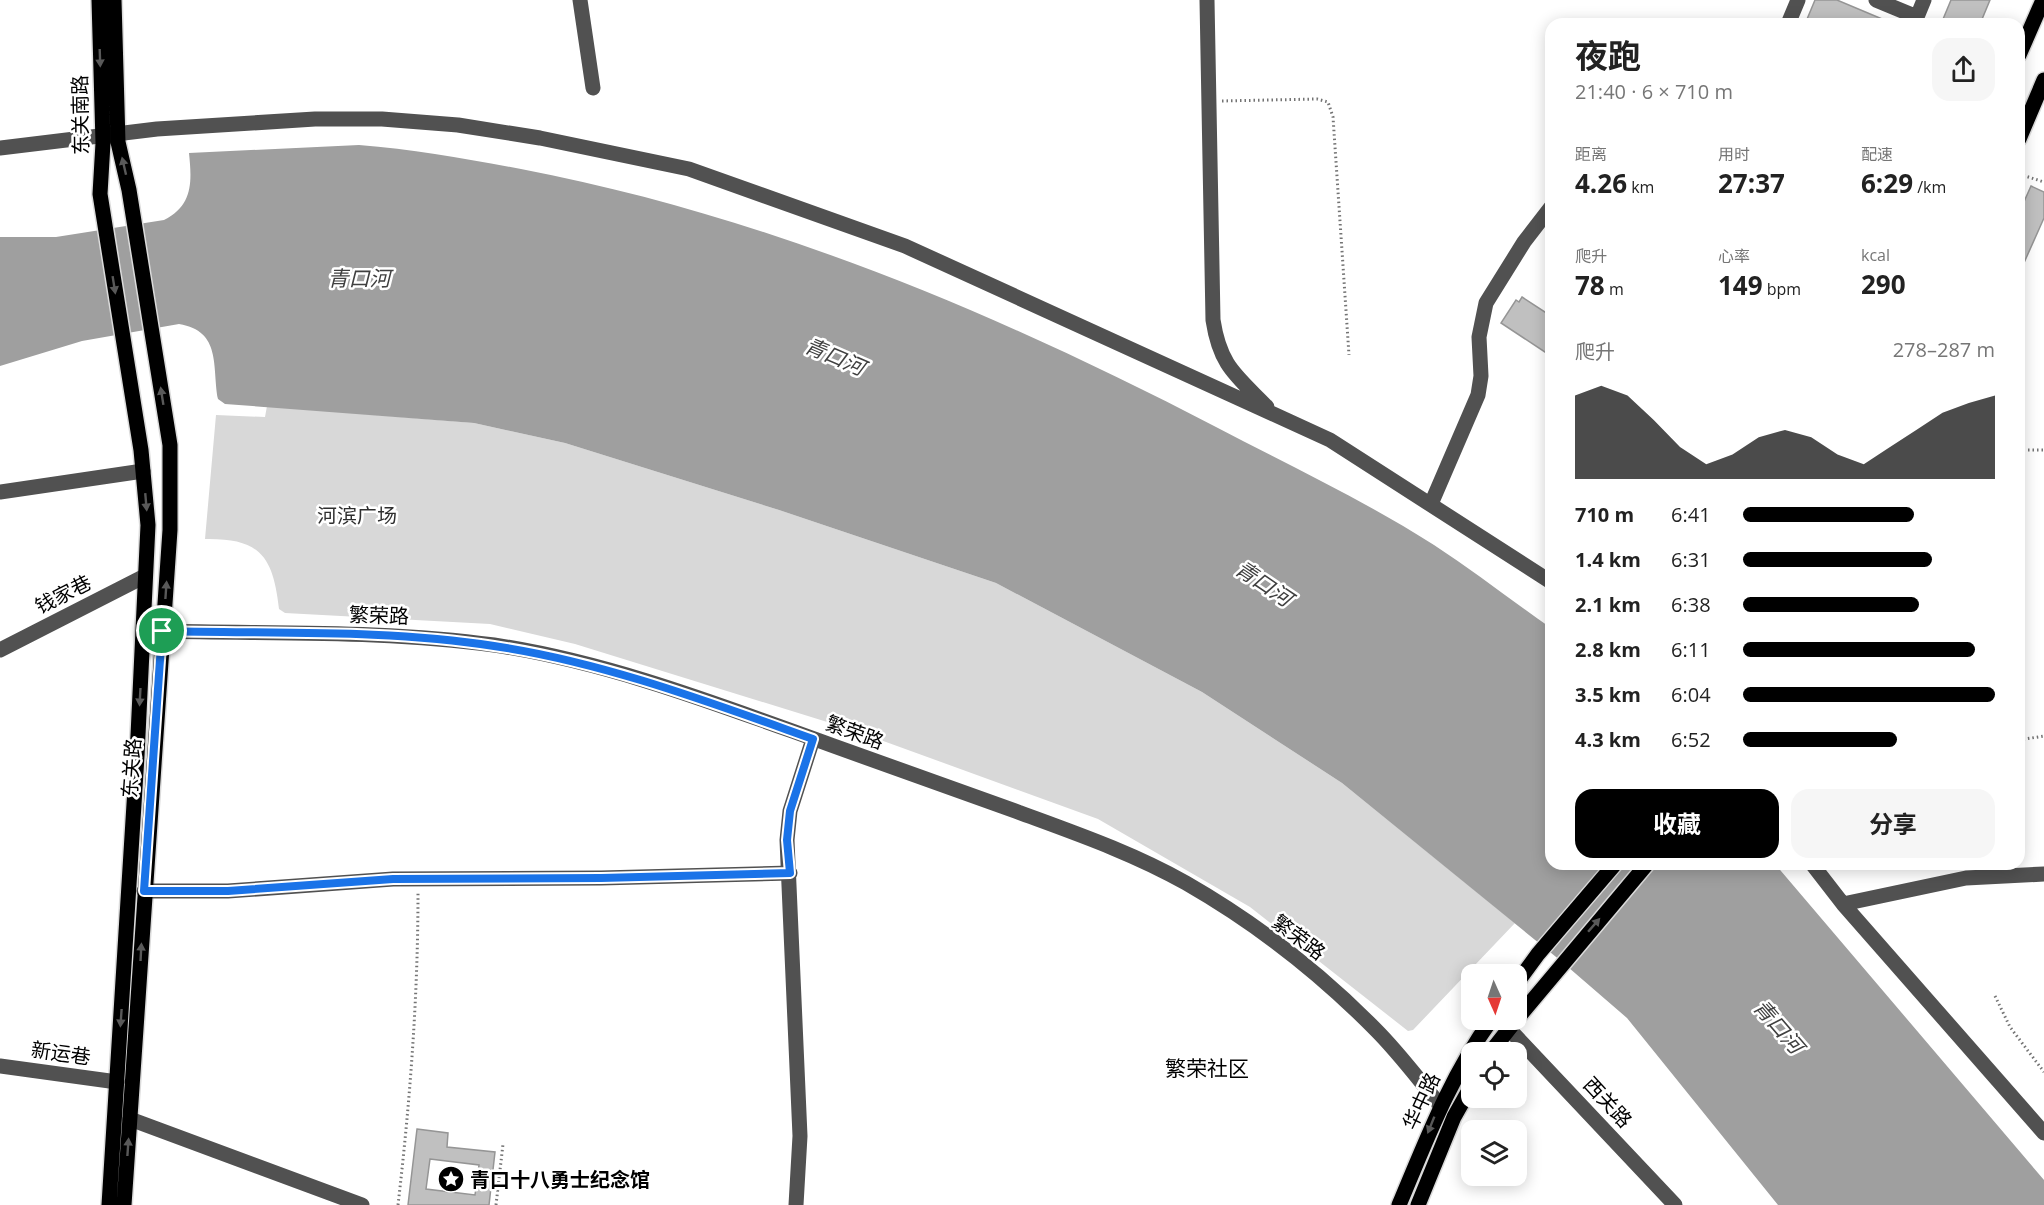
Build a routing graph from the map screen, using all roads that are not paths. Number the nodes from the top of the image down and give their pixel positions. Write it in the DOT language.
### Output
graph roads {
  1 [pos="99,0"];
  2 [pos="114,0"];
  3 [pos="580,0"];
  4 [pos="1208,0"];
  5 [pos="1798,0"];
  6 [pos="1876,0"];
  7 [pos="1924,0"];
  8 [pos="2043,0"];
  9 [pos="1790,18"];
  10 [pos="2025,41"];
  11 [pos="2044,80"];
  12 [pos="593,88"];
  13 [pos="2025,125"];
  14 [pos="118,134"];
  15 [pos="102,135"];
  16 [pos="0,148"];
  17 [pos="1545,215"];
  18 [pos="152,334"];
  19 [pos="123,341"];
  20 [pos="1276,415"];
  21 [pos="143,471"];
  22 [pos="0,492"];
  23 [pos="1431,504"];
  24 [pos="146,576"];
  25 [pos="1545,578"];
  26 [pos="162,631"];
  27 [pos="0,650"];
  28 [pos="813,739"];
  29 [pos="1611,870"];
  30 [pos="1642,870"];
  31 [pos="1817,870"];
  32 [pos="790,873"];
  33 [pos="2044,874"];
  34 [pos="144,891"];
  35 [pos="1843,904"];
  36 [pos="1527,969"];
  37 [pos="1527,1006"];
  38 [pos="1484,1030"];
  39 [pos="1508,1030"];
  40 [pos="1520,1030"];
  41 [pos="1499,1042"];
  42 [pos="0,1066"];
  43 [pos="117,1082"];
  44 [pos="1440,1105"];
  45 [pos="1461,1105"];
  46 [pos="130,1119"];
  47 [pos="2044,1133"];
  48 [pos="109,1205"];
  49 [pos="124,1205"];
  50 [pos="362,1205"];
  51 [pos="796,1205"];
  52 [pos="1398,1205"];
  53 [pos="1419,1205"];
  54 [pos="1676,1205"];
  1 -- 15 [label="main road, 东关南路, one-way"];
  2 -- 14 [label="main road, 东关南路"];
  3 -- 12 [label="street"];
  4 -- 20 [label="street"];
  5 -- 9 [label="street"];
  6 -- 7 [label="street"];
  8 -- 10 [label="main road"];
  11 -- 13 [label="main road"];
  14 -- 15 [label="street"];
  18 -- 14 [label="main road, 东关南路, one-way"];
  14 -- 20 [label="street"];
  15 -- 16 [label="street"];
  15 -- 19 [label="main road, 东关南路, one-way"];
  17 -- 23 [label="street"];
  26 -- 18 [label="main road, 东关路, one-way"];
  19 -- 21 [label="main road, 东关路"];
  20 -- 23 [label="street"];
  21 -- 22 [label="street"];
  21 -- 24 [label="main road, 东关路, one-way"];
  23 -- 25 [label="street"];
  24 -- 27 [label="street, 钱家巷"];
  24 -- 43 [label="main road, 东关路, one-way"];
  26 -- 28 [label="street, 繁荣路"];
  26 -- 34 [label="main road, 东关路"];
  28 -- 32 [label="street"];
  28 -- 44 [label="street, 繁荣路"];
  29 -- 36 [label="main road"];
  37 -- 30 [label="main road, one-way"];
  31 -- 35 [label="street"];
  32 -- 34 [label="street"];
  32 -- 51 [label="street"];
  33 -- 35 [label="street"];
  46 -- 34 [label="main road, 东关路, one-way"];
  35 -- 47 [label="street"];
  38 -- 44 [label="main road, 华中路"];
  39 -- 41 [label="main road"];
  40 -- 54 [label="street, 西关路"];
  42 -- 43 [label="street, 新运巷"];
  43 -- 48 [label="main road, 东关路"];
  44 -- 52 [label="main road, 华中路, one-way"];
  45 -- 53 [label="main road, 华中路"];
  49 -- 46 [label="main road, 东关路, one-way"];
  46 -- 50 [label="street"];
}
